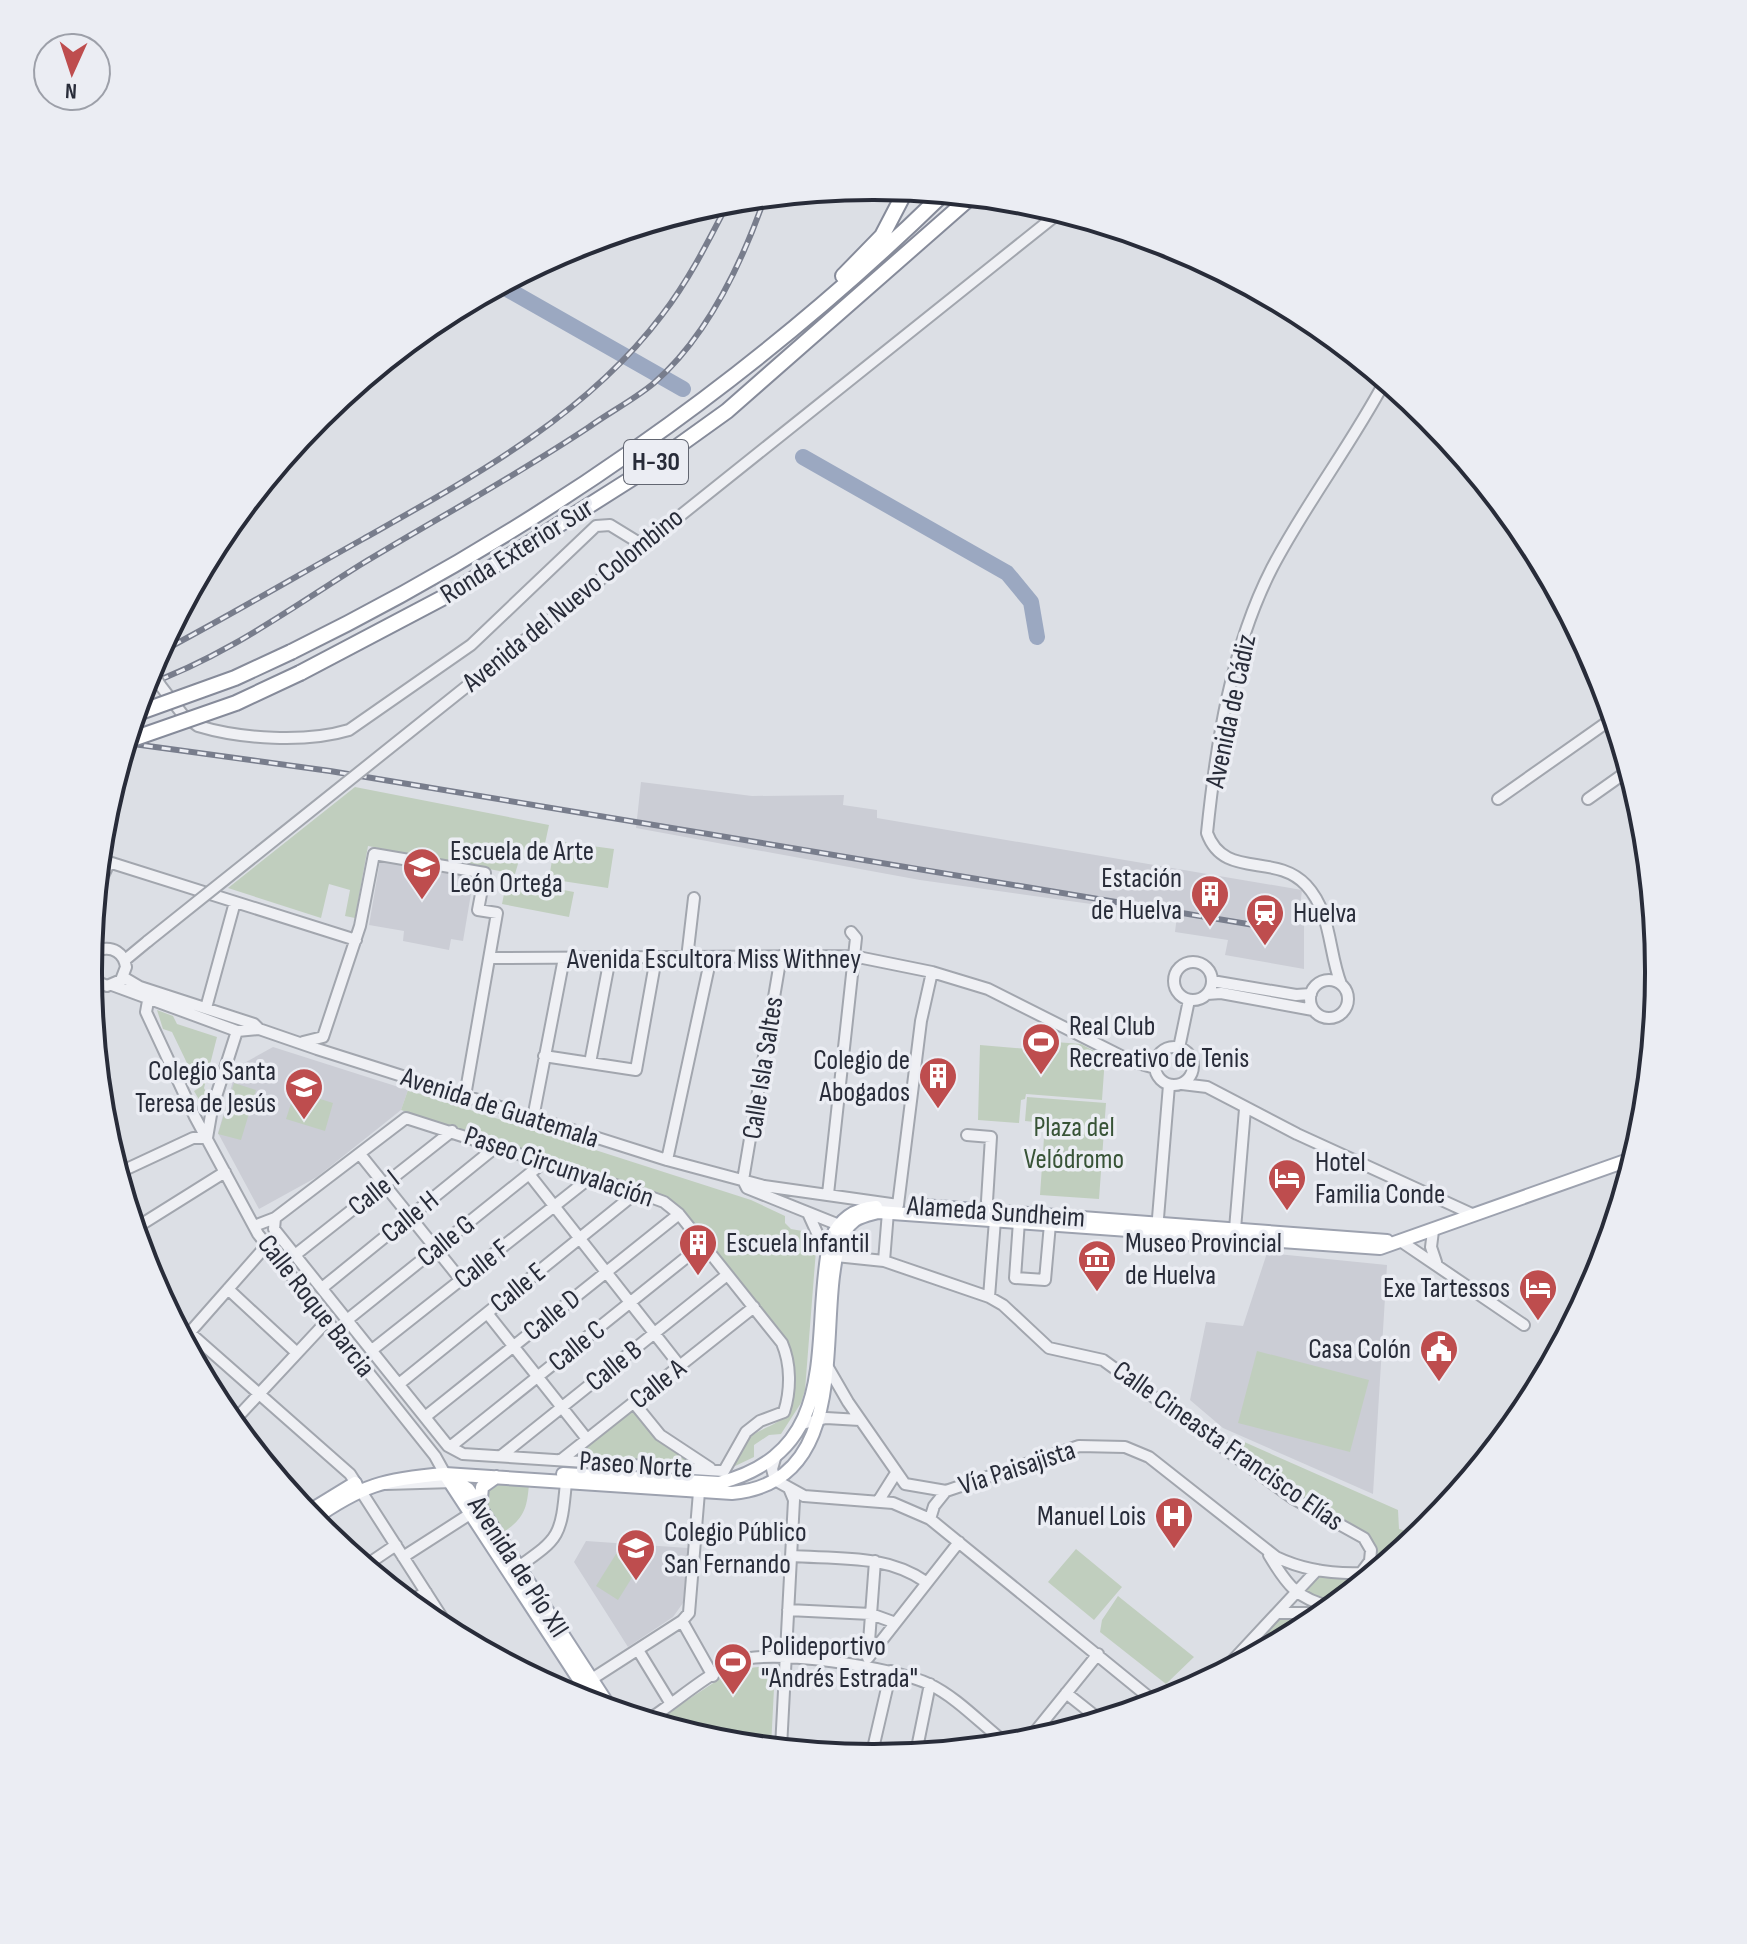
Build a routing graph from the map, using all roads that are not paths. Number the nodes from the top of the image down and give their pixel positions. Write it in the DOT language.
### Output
graph roads {
  1 [pos="900,201"];
  2 [pos="933,203"];
  3 [pos="961,206"];
  4 [pos="1049,221"];
  5 [pos="786,333"];
  6 [pos="1380,390"];
  7 [pos="641,544"];
  8 [pos="159,683"];
  9 [pos="149,709"];
  10 [pos="1604,724"];
  11 [pos="139,737"];
  12 [pos="1620,776"];
  13 [pos="1498,799"];
  14 [pos="1588,799"];
  15 [pos="110,863"];
  16 [pos="694,898"];
  17 [pos="235,902"];
  18 [pos="851,932"];
  19 [pos="356,940"];
  20 [pos="103,949"];
  21 [pos="1333,955"];
  22 [pos="781,956"];
  23 [pos="853,956"];
  24 [pos="711,957"];
  25 [pos="491,958"];
  26 [pos="564,958"];
  27 [pos="610,958"];
  28 [pos="656,958"];
  29 [pos="687,958"];
  30 [pos="125,960"];
  31 [pos="932,972"];
  32 [pos="123,977"];
  33 [pos="1212,981"];
  34 [pos="1323,981"];
  35 [pos="102,983"];
  36 [pos="1341,984"];
  37 [pos="107,985"];
  38 [pos="103,987"];
  39 [pos="1207,994"];
  40 [pos="1311,994"];
  41 [pos="176,999"];
  42 [pos="1189,1000"];
  43 [pos="148,1001"];
  44 [pos="206,1008"];
  45 [pos="1313,1010"];
  46 [pos="219,1012"];
  47 [pos="259,1029"];
  48 [pos="237,1031"];
  49 [pos="301,1042"];
  50 [pos="1179,1048"];
  51 [pos="544,1056"];
  52 [pos="590,1063"];
  53 [pos="1194,1065"];
  54 [pos="1155,1068"];
  55 [pos="1182,1084"];
  56 [pos="1169,1085"];
  57 [pos="1207,1087"];
  58 [pos="465,1096"];
  59 [pos="212,1109"];
  60 [pos="1245,1109"];
  61 [pos="195,1112"];
  62 [pos="533,1118"];
  63 [pos="452,1131"];
  64 [pos="209,1134"];
  65 [pos="967,1135"];
  66 [pos="497,1146"];
  67 [pos="363,1158"];
  68 [pos="667,1160"];
  69 [pos="544,1162"];
  70 [pos="1621,1162"];
  71 [pos="127,1169"];
  72 [pos="225,1172"];
  73 [pos="529,1174"];
  74 [pos="591,1177"];
  75 [pos="743,1180"];
  76 [pos="384,1185"];
  77 [pos="637,1192"];
  78 [pos="828,1194"];
  79 [pos="987,1201"];
  80 [pos="554,1206"];
  81 [pos="893,1208"];
  82 [pos="808,1213"];
  83 [pos="679,1214"];
  84 [pos="1472,1214"];
  85 [pos="410,1217"];
  86 [pos="995,1220"];
  87 [pos="1019,1221"];
  88 [pos="144,1223"];
  89 [pos="275,1223"];
  90 [pos="1050,1224"];
  91 [pos="843,1226"];
  92 [pos="1157,1228"];
  93 [pos="1235,1229"];
  94 [pos="256,1230"];
  95 [pos="1433,1231"];
  96 [pos="580,1239"];
  97 [pos="1402,1242"];
  98 [pos="703,1244"];
  99 [pos="266,1246"];
  100 [pos="435,1249"];
  101 [pos="295,1255"];
  102 [pos="831,1255"];
  103 [pos="884,1261"];
  104 [pos="1436,1262"];
  105 [pos="606,1272"];
  106 [pos="727,1275"];
  107 [pos="461,1280"];
  108 [pos="322,1288"];
  109 [pos="228,1289"];
  110 [pos="989,1297"];
  111 [pos="630,1303"];
  112 [pos="754,1307"];
  113 [pos="487,1313"];
  114 [pos="347,1320"];
  115 [pos="327,1321"];
  116 [pos="1524,1325"];
  117 [pos="191,1331"];
  118 [pos="655,1333"];
  119 [pos="198,1345"];
  120 [pos="513,1346"];
  121 [pos="372,1350"];
  122 [pos="296,1352"];
  123 [pos="826,1364"];
  124 [pos="680,1366"];
  125 [pos="538,1377"];
  126 [pos="399,1384"];
  127 [pos="259,1393"];
  128 [pos="634,1403"];
  129 [pos="562,1407"];
  130 [pos="241,1413"];
  131 [pos="425,1417"];
  132 [pos="819,1419"];
  133 [pos="860,1420"];
  134 [pos="802,1424"];
  135 [pos="587,1439"];
  136 [pos="450,1447"];
  137 [pos="776,1455"];
  138 [pos="501,1456"];
  139 [pos="561,1460"];
  140 [pos="710,1468"];
  141 [pos="896,1473"];
  142 [pos="448,1476"];
  143 [pos="496,1477"];
  144 [pos="775,1480"];
  145 [pos="566,1482"];
  146 [pos="358,1486"];
  147 [pos="789,1488"];
  148 [pos="946,1491"];
  149 [pos="699,1492"];
  150 [pos="751,1492"];
  151 [pos="879,1500"];
  152 [pos="318,1507"];
  153 [pos="475,1511"];
  154 [pos="323,1512"];
  155 [pos="930,1519"];
  156 [pos="959,1542"];
  157 [pos="396,1545"];
  158 [pos="1268,1553"];
  159 [pos="791,1556"];
  160 [pos="403,1557"];
  161 [pos="374,1560"];
  162 [pos="875,1561"];
  163 [pos="1368,1563"];
  164 [pos="514,1570"];
  165 [pos="1317,1570"];
  166 [pos="1357,1573"];
  167 [pos="926,1582"];
  168 [pos="426,1592"];
  169 [pos="1296,1592"];
  170 [pos="420,1595"];
  171 [pos="1316,1603"];
  172 [pos="434,1605"];
  173 [pos="788,1610"];
  174 [pos="1277,1613"];
  175 [pos="1302,1613"];
  176 [pos="871,1614"];
  177 [pos="682,1621"];
  178 [pos="893,1622"];
  179 [pos="1256,1642"];
  180 [pos="638,1650"];
  181 [pos="1098,1654"];
  182 [pos="785,1658"];
  183 [pos="868,1662"];
  184 [pos="891,1671"];
  185 [pos="713,1676"];
  186 [pos="587,1682"];
  187 [pos="930,1684"];
  188 [pos="581,1686"];
  189 [pos="590,1689"];
  190 [pos="596,1692"];
  191 [pos="1066,1693"];
  192 [pos="1145,1694"];
  193 [pos="671,1704"];
  194 [pos="1090,1712"];
  195 [pos="659,1713"];
  196 [pos="1040,1725"];
  197 [pos="994,1734"];
  198 [pos="781,1738"];
  199 [pos="918,1742"];
  200 [pos="874,1744"];
  1 -- 5 [label="highway"];
  2 -- 5 [label="highway, Ronda Exterior Sur / H-30"];
  3 -- 11 [label="highway, Ronda Exterior Sur / H-30, bridge"];
  4 -- 7 [label="street, Avenida del Nuevo Colombino"];
  5 -- 9 [label="highway, Ronda Exterior Sur / H-30, bridge"];
  6 -- 21 [label="street, Avenida de Cádiz"];
  7 -- 8 [label="street, bridge"];
  7 -- 30 [label="street, Avenida del Nuevo Colombino, bridge"];
  10 -- 13 [label="street"];
  12 -- 14 [label="street"];
  15 -- 17 [label="street"];
  16 -- 29 [label="street"];
  17 -- 19 [label="street"];
  17 -- 44 [label="street"];
  18 -- 23 [label="street"];
  19 -- 25 [label="street"];
  19 -- 49 [label="street"];
  20 -- 30 [label="street"];
  21 -- 34 [label="street"];
  21 -- 36 [label="street, Avenida de Cádiz"];
  22 -- 23 [label="street, Avenida Escultora Miss Withney"];
  22 -- 24 [label="street, Avenida Escultora Miss Withney"];
  22 -- 75 [label="street, Calle Isla Saltes"];
  23 -- 31 [label="street, Avenida Escultora Miss Withney"];
  23 -- 78 [label="street"];
  24 -- 29 [label="street, Avenida Escultora Miss Withney"];
  24 -- 68 [label="street"];
  25 -- 26 [label="street, Avenida Escultora Miss Withney"];
  25 -- 58 [label="street"];
  26 -- 27 [label="street, Avenida Escultora Miss Withney"];
  26 -- 51 [label="street"];
  27 -- 28 [label="street, Avenida Escultora Miss Withney"];
  27 -- 52 [label="street"];
  28 -- 29 [label="street, Avenida Escultora Miss Withney"];
  28 -- 52 [label="street"];
  30 -- 32 [label="street"];
  31 -- 54 [label="street, Avenida Escultora Miss Withney"];
  31 -- 81 [label="street"];
  32 -- 37 [label="street"];
  32 -- 41 [label="street, Avenida de Guatemala"];
  33 -- 39 [label="street"];
  33 -- 40 [label="street"];
  33 -- 42 [label="street"];
  34 -- 36 [label="street"];
  34 -- 40 [label="street"];
  35 -- 37 [label="street, Avenida de Guatemala"];
  36 -- 45 [label="street"];
  37 -- 38 [label="street"];
  37 -- 43 [label="street, Avenida de Guatemala"];
  39 -- 42 [label="street"];
  39 -- 45 [label="street"];
  40 -- 45 [label="street"];
  41 -- 43 [label="street, Avenida de Guatemala"];
  41 -- 44 [label="street, Avenida de Guatemala"];
  42 -- 50 [label="street"];
  43 -- 48 [label="street, Avenida de Guatemala"];
  43 -- 61 [label="street, Calle Roque Barcia"];
  44 -- 46 [label="street, Avenida de Guatemala"];
  46 -- 47 [label="street, Avenida de Guatemala"];
  46 -- 48 [label="street, Avenida de Guatemala"];
  47 -- 48 [label="street, Avenida de Guatemala"];
  47 -- 49 [label="street, Avenida de Guatemala"];
  48 -- 59 [label="street"];
  49 -- 58 [label="street, Avenida de Guatemala"];
  50 -- 53 [label="street"];
  50 -- 54 [label="street"];
  51 -- 52 [label="street"];
  51 -- 62 [label="street"];
  53 -- 55 [label="street"];
  53 -- 57 [label="street"];
  54 -- 56 [label="street"];
  55 -- 56 [label="street"];
  55 -- 57 [label="street"];
  56 -- 92 [label="street"];
  57 -- 60 [label="street"];
  58 -- 62 [label="street, Avenida de Guatemala"];
  59 -- 61 [label="street"];
  59 -- 64 [label="street"];
  60 -- 84 [label="street"];
  60 -- 93 [label="street"];
  61 -- 64 [label="street, Calle Roque Barcia"];
  62 -- 68 [label="street, Avenida de Guatemala"];
  63 -- 66 [label="street, Paseo Circunvalación"];
  63 -- 76 [label="street, Calle I"];
  63 -- 89 [label="street, Paseo Circunvalación"];
  64 -- 71 [label="street"];
  64 -- 72 [label="street, Calle Roque Barcia"];
  65 -- 79 [label="street"];
  66 -- 69 [label="street, Paseo Circunvalación"];
  66 -- 85 [label="street, Calle H"];
  67 -- 76 [label="street"];
  68 -- 75 [label="street, Avenida de Guatemala"];
  69 -- 73 [label="street, Calle G"];
  69 -- 74 [label="street, Paseo Circunvalación"];
  70 -- 84 [label="main road, Alameda Sundheim"];
  72 -- 88 [label="street"];
  72 -- 94 [label="street, Calle Roque Barcia"];
  73 -- 80 [label="street"];
  73 -- 100 [label="street, Calle G"];
  74 -- 77 [label="street, Paseo Circunvalación"];
  74 -- 80 [label="street, Calle F"];
  75 -- 78 [label="street"];
  75 -- 82 [label="street"];
  76 -- 85 [label="street"];
  76 -- 101 [label="street, Calle I"];
  77 -- 83 [label="street, Paseo Circunvalación"];
  77 -- 96 [label="street, Calle E"];
  78 -- 81 [label="street"];
  80 -- 96 [label="street"];
  80 -- 107 [label="street, Calle F"];
  81 -- 86 [label="main road, Alameda Sundheim"];
  81 -- 91 [label="main road, Alameda Sundheim"];
  81 -- 92 [label="main road, Alameda Sundheim"];
  81 -- 103 [label="street"];
  82 -- 91 [label="street"];
  82 -- 102 [label="street"];
  83 -- 98 [label="street, Paseo Circunvalación"];
  83 -- 105 [label="street, Calle D"];
  84 -- 95 [label="main road, Alameda Sundheim"];
  85 -- 100 [label="street"];
  85 -- 108 [label="street, Calle H"];
  86 -- 87 [label="main road, Alameda Sundheim"];
  86 -- 110 [label="street"];
  87 -- 90 [label="main road, Alameda Sundheim"];
  87 -- 90 [label="street"];
  89 -- 94 [label="street"];
  89 -- 101 [label="street"];
  90 -- 92 [label="main road, Alameda Sundheim"];
  91 -- 102 [label="main road"];
  92 -- 93 [label="main road, Alameda Sundheim"];
  92 -- 97 [label="main road, Alameda Sundheim"];
  93 -- 97 [label="main road, Alameda Sundheim"];
  94 -- 99 [label="street, Calle Roque Barcia"];
  95 -- 97 [label="main road, Alameda Sundheim"];
  95 -- 104 [label="street"];
  96 -- 105 [label="street"];
  96 -- 113 [label="street, Calle E"];
  97 -- 104 [label="street"];
  98 -- 106 [label="street, Paseo Circunvalación"];
  98 -- 111 [label="street, Calle C"];
  99 -- 109 [label="street"];
  99 -- 115 [label="street, Calle Roque Barcia"];
  100 -- 107 [label="street"];
  100 -- 114 [label="street, Calle G"];
  101 -- 108 [label="street"];
  102 -- 103 [label="street, Calle Cineasta Francisco Elías"];
  102 -- 123 [label="main road"];
  102 -- 134 [label="main road"];
  103 -- 110 [label="street, Calle Cineasta Francisco Elías"];
  104 -- 116 [label="street"];
  105 -- 111 [label="street"];
  105 -- 120 [label="street, Calle D"];
  106 -- 112 [label="street, Paseo Circunvalación"];
  106 -- 118 [label="street, Calle B"];
  107 -- 121 [label="street, Calle F"];
  108 -- 114 [label="street"];
  109 -- 117 [label="street"];
  109 -- 122 [label="street"];
  110 -- 163 [label="street, Calle Cineasta Francisco Elías"];
  111 -- 118 [label="street"];
  111 -- 125 [label="street, Calle C"];
  112 -- 124 [label="street, Calle A"];
  112 -- 140 [label="street, Paseo Norte"];
  113 -- 120 [label="street"];
  113 -- 126 [label="street, Calle E"];
  114 -- 121 [label="street"];
  115 -- 122 [label="street"];
  115 -- 142 [label="street, Calle Roque Barcia"];
  118 -- 124 [label="street"];
  118 -- 129 [label="street, Calle B"];
  119 -- 127 [label="street"];
  120 -- 125 [label="street"];
  120 -- 131 [label="street, Calle D"];
  121 -- 126 [label="street"];
  122 -- 127 [label="street"];
  123 -- 132 [label="main road"];
  123 -- 133 [label="street"];
  124 -- 128 [label="street, Calle A"];
  125 -- 129 [label="street"];
  125 -- 136 [label="street, Calle C"];
  126 -- 131 [label="street"];
  127 -- 130 [label="street"];
  127 -- 146 [label="street"];
  128 -- 135 [label="street, Calle A"];
  128 -- 140 [label="street, Paseo Norte"];
  129 -- 135 [label="street"];
  129 -- 138 [label="street, Calle B"];
  131 -- 136 [label="street"];
  132 -- 133 [label="street"];
  132 -- 134 [label="street"];
  132 -- 144 [label="main road"];
  133 -- 141 [label="street"];
  134 -- 137 [label="main road"];
  135 -- 139 [label="street, Calle A"];
  136 -- 138 [label="street"];
  137 -- 142 [label="main road"];
  137 -- 144 [label="street"];
  138 -- 139 [label="street"];
  139 -- 140 [label="street, Paseo Norte"];
  141 -- 148 [label="street, Vía Paisajista"];
  141 -- 151 [label="street"];
  142 -- 143 [label="main road"];
  142 -- 146 [label="main road"];
  142 -- 146 [label="main road"];
  142 -- 153 [label="main road, Avenida de Pío XII"];
  143 -- 145 [label="main road"];
  143 -- 153 [label="main road"];
  144 -- 147 [label="street"];
  144 -- 150 [label="main road"];
  145 -- 149 [label="main road"];
  145 -- 164 [label="street"];
  146 -- 152 [label="main road"];
  146 -- 154 [label="main road"];
  146 -- 157 [label="street"];
  147 -- 150 [label="street"];
  147 -- 151 [label="street"];
  147 -- 159 [label="street"];
  148 -- 155 [label="street"];
  148 -- 158 [label="street, Vía Paisajista"];
  149 -- 150 [label="main road"];
  149 -- 177 [label="street"];
  151 -- 155 [label="street"];
  153 -- 160 [label="street"];
  153 -- 164 [label="main road, Avenida de Pío XII"];
  155 -- 156 [label="street"];
  156 -- 167 [label="street"];
  156 -- 181 [label="street"];
  157 -- 160 [label="street"];
  157 -- 161 [label="street"];
  158 -- 165 [label="street, Calle Cineasta Francisco Elías"];
  158 -- 169 [label="street"];
  159 -- 162 [label="street"];
  159 -- 173 [label="street"];
  160 -- 168 [label="street"];
  162 -- 167 [label="street"];
  162 -- 176 [label="street"];
  164 -- 186 [label="main road, Avenida de Pío XII"];
  165 -- 166 [label="street, Calle Cineasta Francisco Elías"];
  165 -- 169 [label="street"];
  167 -- 178 [label="street"];
  168 -- 170 [label="street"];
  168 -- 172 [label="street"];
  169 -- 171 [label="street"];
  169 -- 174 [label="street"];
  173 -- 176 [label="street"];
  173 -- 182 [label="street"];
  174 -- 175 [label="street"];
  174 -- 179 [label="street"];
  176 -- 178 [label="street"];
  176 -- 183 [label="street"];
  177 -- 180 [label="street"];
  177 -- 185 [label="street"];
  178 -- 183 [label="street"];
  180 -- 186 [label="street"];
  180 -- 193 [label="street"];
  181 -- 191 [label="street"];
  181 -- 192 [label="street"];
  182 -- 183 [label="street"];
  182 -- 185 [label="street"];
  182 -- 198 [label="street"];
  183 -- 184 [label="street"];
  184 -- 187 [label="street"];
  184 -- 200 [label="street"];
  185 -- 193 [label="street"];
  186 -- 188 [label="street"];
  186 -- 189 [label="main road, Avenida de Pío XII"];
  186 -- 190 [label="main road, Avenida de Pío XII"];
  187 -- 197 [label="street"];
  187 -- 199 [label="street"];
  191 -- 194 [label="street"];
  191 -- 196 [label="street"];
  193 -- 195 [label="street"];
}
